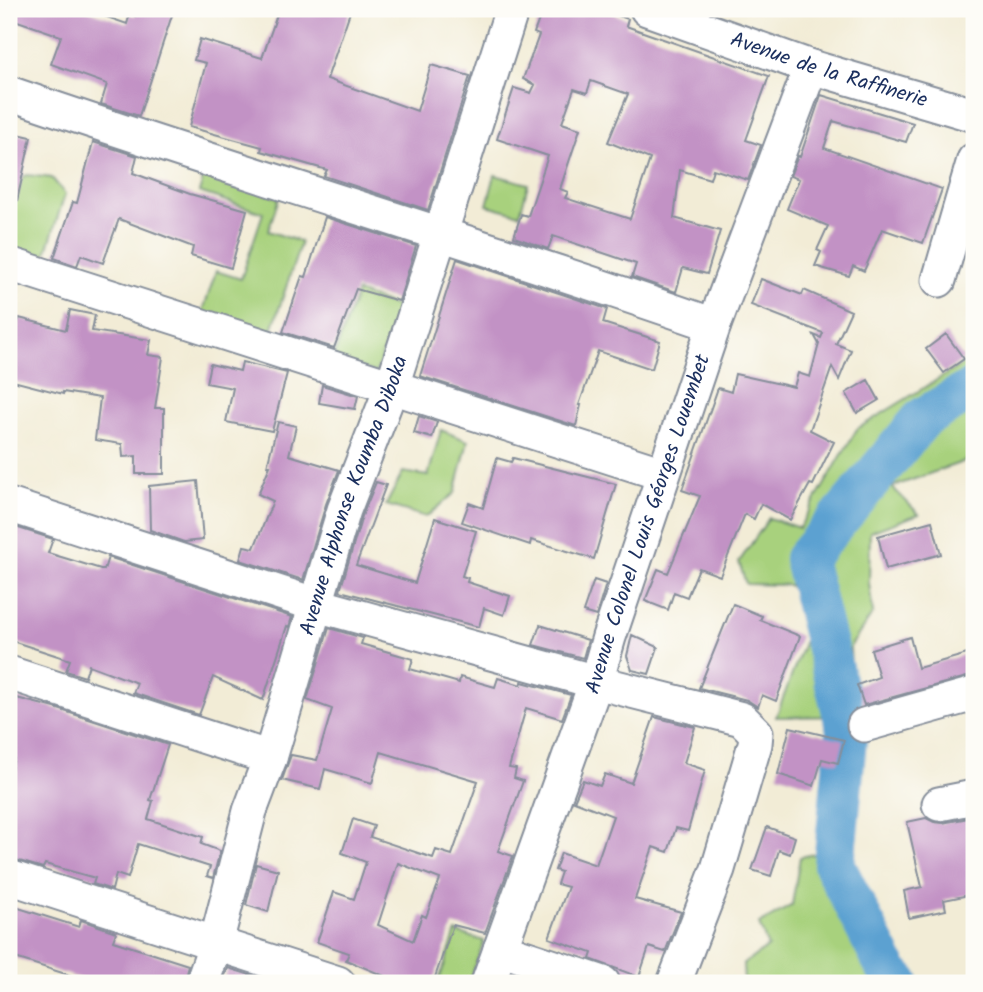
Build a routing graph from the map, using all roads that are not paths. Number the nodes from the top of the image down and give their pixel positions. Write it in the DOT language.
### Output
graph roads {
  1 [pos="512,9"];
  2 [pos="651,9"];
  3 [pos="811,66"];
  4 [pos="9,93"];
  5 [pos="974,115"];
  6 [pos="974,160"];
  7 [pos="438,234"];
  8 [pos="9,264"];
  9 [pos="939,280"];
  10 [pos="714,325"];
  11 [pos="392,386"];
  12 [pos="663,474"];
  13 [pos="9,505"];
  14 [pos="317,605"];
  15 [pos="9,673"];
  16 [pos="596,682"];
  17 [pos="974,694"];
  18 [pos="864,725"];
  19 [pos="270,758"];
  20 [pos="974,797"];
  21 [pos="939,804"];
  22 [pos="9,877"];
  23 [pos="216,943"];
  24 [pos="500,948"];
  25 [pos="202,983"];
  26 [pos="338,983"];
  27 [pos="488,983"];
  28 [pos="603,983"];
  29 [pos="674,983"];
  1 -- 7 [label="street, Avenue Alphonse Koumba Diboka"];
  2 -- 3 [label="street, Avenue de la Raffinerie"];
  3 -- 5 [label="street, Avenue de la Raffinerie"];
  3 -- 10 [label="street, Avenue Colonel Louis Géorges Louembet"];
  4 -- 7 [label="street"];
  6 -- 9 [label="street"];
  7 -- 10 [label="street"];
  7 -- 11 [label="street, Avenue Alphonse Koumba Diboka"];
  8 -- 11 [label="street"];
  10 -- 12 [label="street, Avenue Colonel Louis Géorges Louembet"];
  11 -- 12 [label="street"];
  11 -- 14 [label="street, Avenue Alphonse Koumba Diboka"];
  12 -- 16 [label="street, Avenue Colonel Louis Géorges Louembet"];
  13 -- 14 [label="street"];
  14 -- 16 [label="street"];
  14 -- 19 [label="street, Avenue Alphonse Koumba Diboka"];
  15 -- 19 [label="street"];
  16 -- 24 [label="street, Avenue Colonel Louis Géorges Louembet"];
  16 -- 29 [label="street"];
  17 -- 18 [label="street"];
  19 -- 23 [label="street, Avenue Alphonse Koumba Diboka"];
  20 -- 21 [label="street"];
  22 -- 23 [label="street"];
  23 -- 25 [label="street, Avenue Alphonse Koumba Diboka"];
  23 -- 26 [label="street"];
  24 -- 27 [label="street, Avenue Colonel Louis Géorges Louembet"];
  24 -- 28 [label="street"];
}
